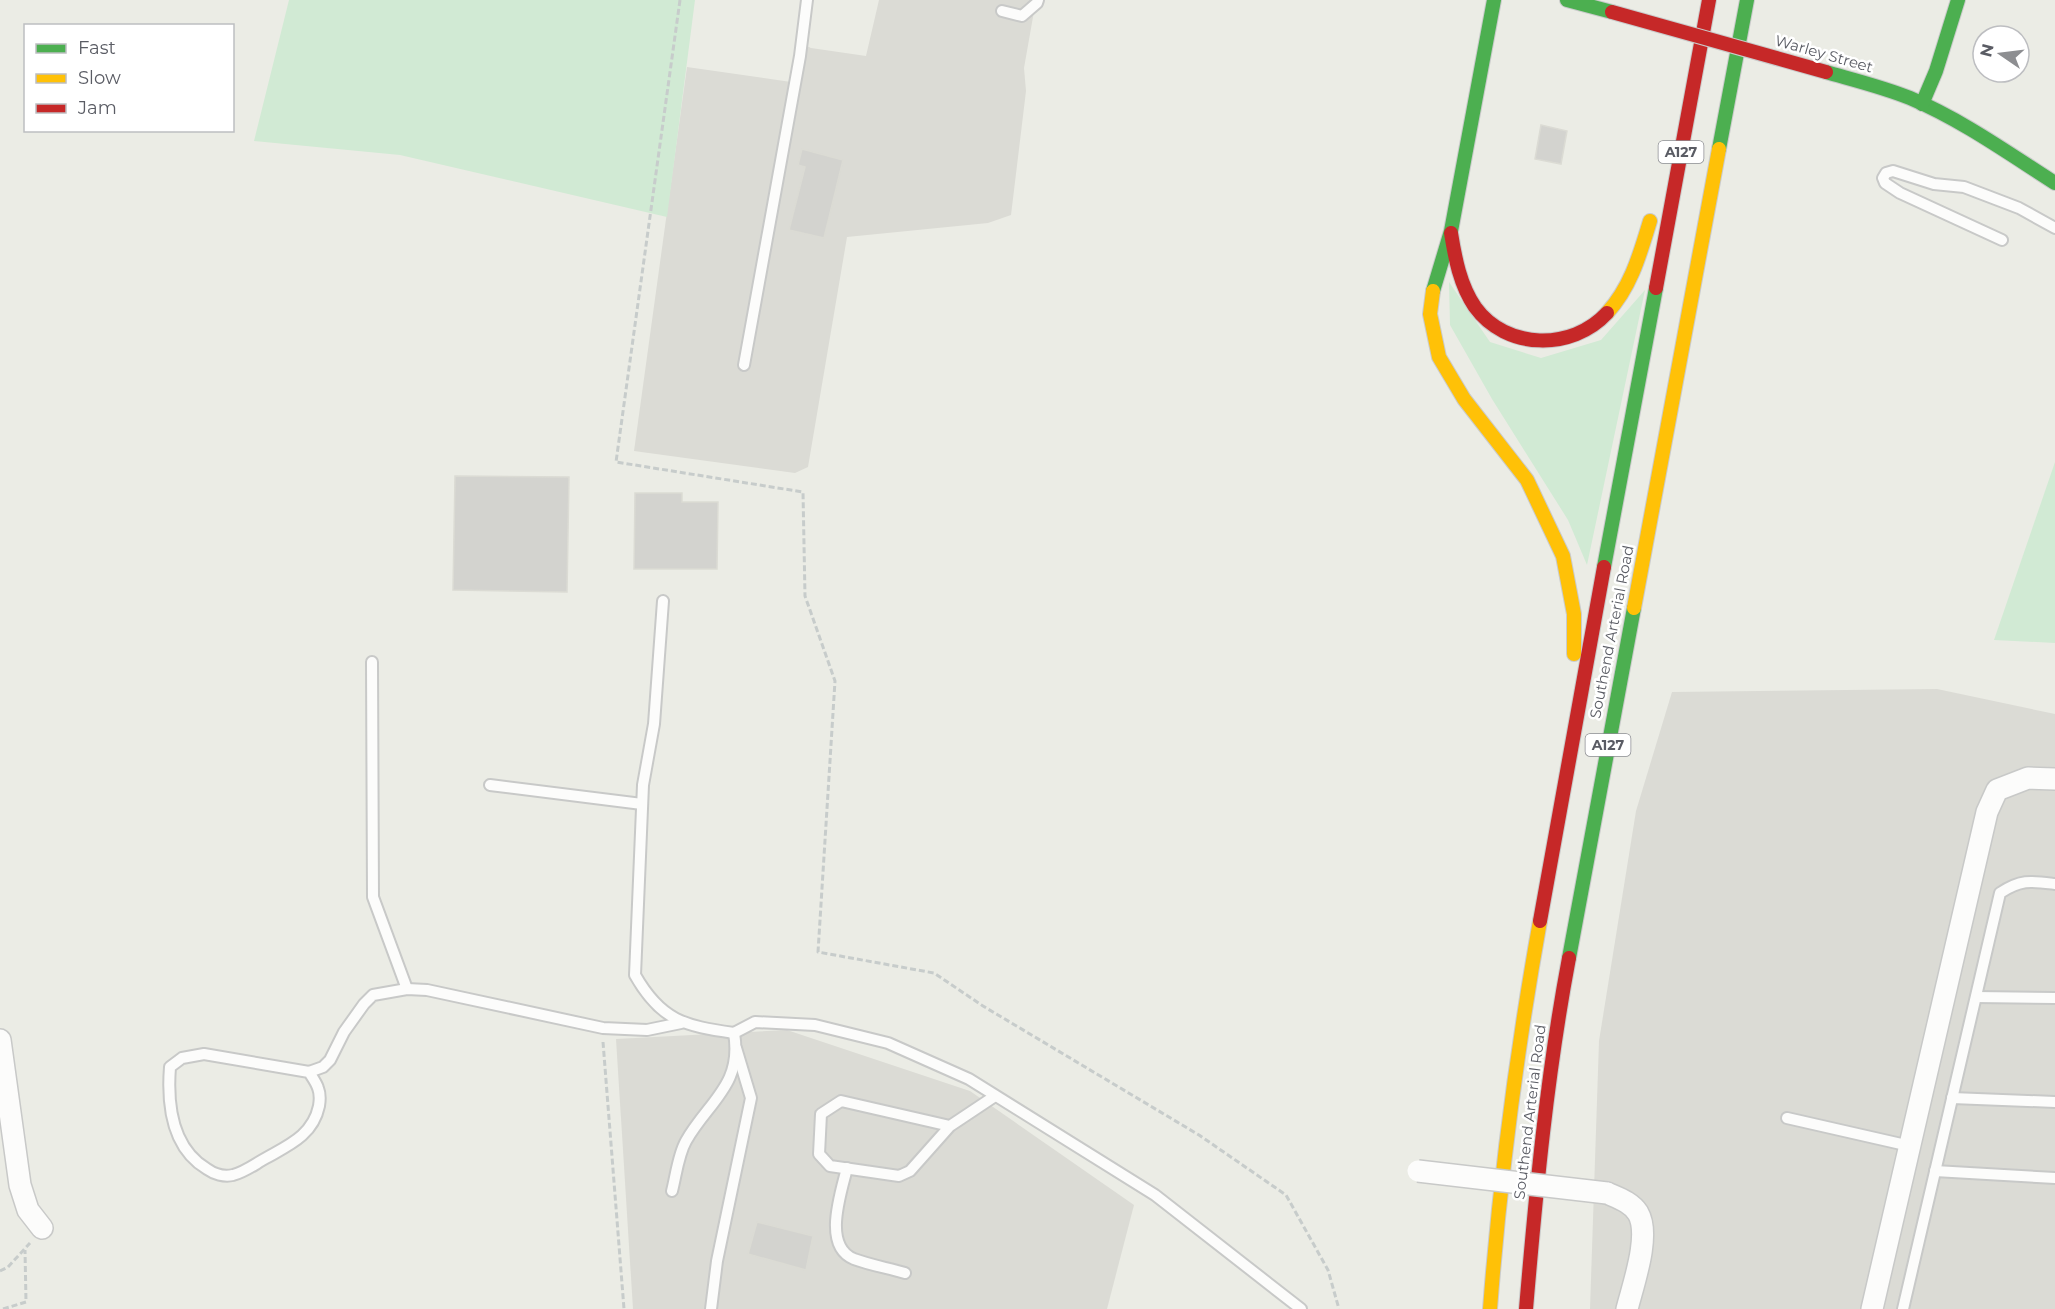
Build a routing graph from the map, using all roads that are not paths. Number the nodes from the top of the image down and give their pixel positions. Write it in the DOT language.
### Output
graph roads {
  1 [pos="807,0"];
  2 [pos="1038,0"];
  3 [pos="1494,0"];
  4 [pos="1567,0"];
  5 [pos="1703,0"];
  6 [pos="1709,0"];
  7 [pos="1747,0"];
  8 [pos="1758,0"];
  9 [pos="1958,0"];
  10 [pos="1002,11"];
  11 [pos="1922,104"];
  12 [pos="1663,175"];
  13 [pos="2055,183"];
  14 [pos="1710,198"];
  15 [pos="1654,206"];
  16 [pos="2055,228"];
  17 [pos="1451,231"];
  18 [pos="2002,240"];
  19 [pos="744,365"];
  20 [pos="663,601"];
  21 [pos="372,662"];
  22 [pos="2055,779"];
  23 [pos="490,785"];
  24 [pos="1564,788"];
  25 [pos="642,804"];
  26 [pos="2055,884"];
  27 [pos="407,989"];
  28 [pos="1976,997"];
  29 [pos="2055,998"];
  30 [pos="681,1023"];
  31 [pos="734,1033"];
  32 [pos="0,1040"];
  33 [pos="736,1048"];
  34 [pos="309,1072"];
  35 [pos="995,1095"];
  36 [pos="1952,1098"];
  37 [pos="2055,1102"];
  38 [pos="1787,1118"];
  39 [pos="950,1126"];
  40 [pos="1910,1146"];
  41 [pos="847,1168"];
  42 [pos="1935,1170"];
  43 [pos="1418,1171"];
  44 [pos="2055,1178"];
  45 [pos="672,1191"];
  46 [pos="42,1228"];
  47 [pos="905,1273"];
  48 [pos="711,1309"];
  49 [pos="1301,1309"];
  50 [pos="1490,1309"];
  51 [pos="1526,1309"];
  52 [pos="1627,1309"];
  53 [pos="1872,1309"];
  54 [pos="1903,1309"];
  1 -- 19 [label="lane"];
  2 -- 10 [label="lane"];
  3 -- 17 [label="main road"];
  4 -- 11 [label="main road, Warley Street, bridge"];
  5 -- 12 [label="main road"];
  6 -- 24 [label="main road, Southend Arterial Road / A127"];
  7 -- 14 [label="main road, Southend Arterial Road / A127"];
  8 -- 14 [label="main road"];
  9 -- 11 [label="main road"];
  11 -- 13 [label="main road, Warley Street"];
  14 -- 51 [label="main road, Southend Arterial Road / A127"];
  15 -- 17 [label="main road"];
  16 -- 18 [label="lane"];
  17 -- 24 [label="main road"];
  20 -- 25 [label="lane"];
  21 -- 27 [label="lane"];
  22 -- 40 [label="street"];
  23 -- 25 [label="lane"];
  24 -- 50 [label="main road, Southend Arterial Road / A127"];
  25 -- 30 [label="lane"];
  26 -- 28 [label="lane"];
  27 -- 30 [label="lane"];
  27 -- 34 [label="lane"];
  28 -- 29 [label="lane"];
  28 -- 36 [label="lane"];
  30 -- 31 [label="lane"];
  31 -- 33 [label="lane"];
  31 -- 35 [label="lane"];
  32 -- 46 [label="street"];
  33 -- 45 [label="lane"];
  33 -- 48 [label="lane"];
  34 -- 34 [label="lane"];
  35 -- 39 [label="lane"];
  35 -- 49 [label="lane"];
  36 -- 37 [label="lane"];
  36 -- 42 [label="lane"];
  38 -- 40 [label="lane"];
  39 -- 41 [label="lane"];
  39 -- 41 [label="lane"];
  40 -- 53 [label="street"];
  41 -- 47 [label="lane"];
  42 -- 44 [label="lane"];
  42 -- 54 [label="lane"];
  43 -- 52 [label="street, bridge"];
}
